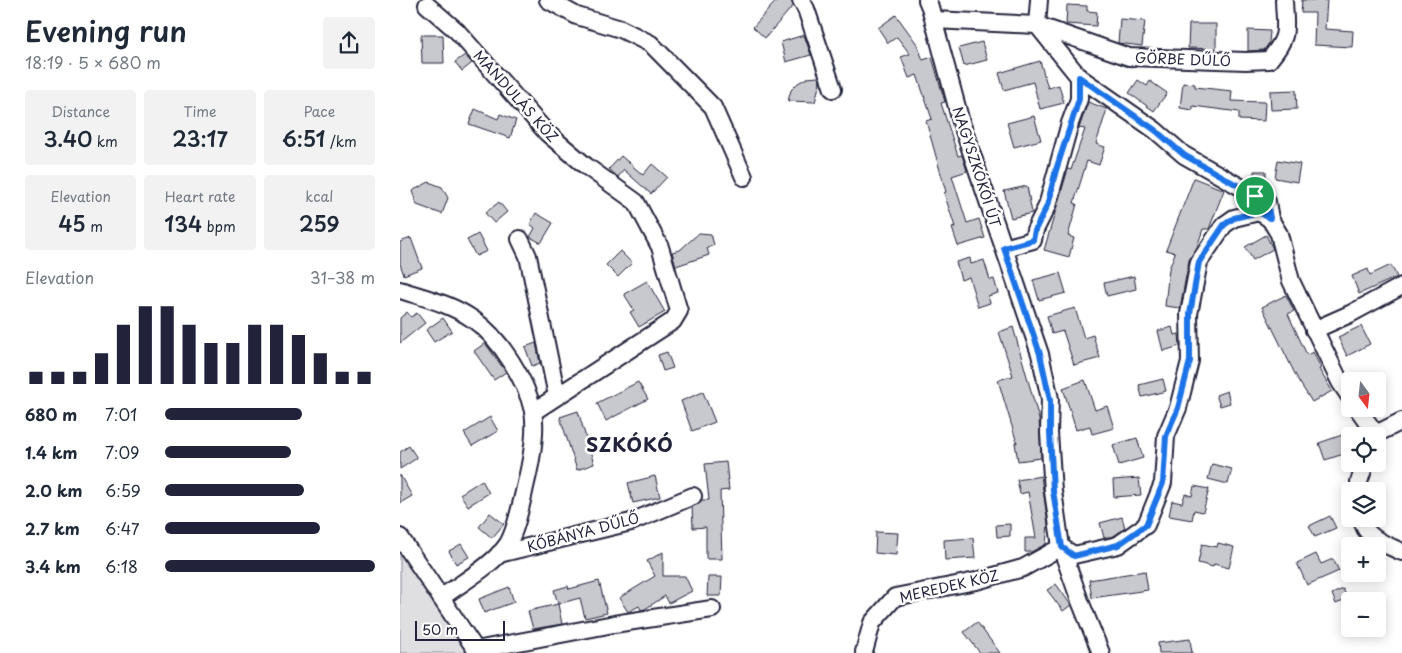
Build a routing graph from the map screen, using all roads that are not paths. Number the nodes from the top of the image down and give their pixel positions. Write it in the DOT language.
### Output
graph roads {
  1 [pos="548,0"];
  2 [pos="801,0"];
  3 [pos="927,0"];
  4 [pos="1039,0"];
  5 [pos="1284,0"];
  6 [pos="427,5"];
  7 [pos="934,20"];
  8 [pos="1038,25"];
  9 [pos="1079,77"];
  10 [pos="832,89"];
  11 [pos="744,178"];
  12 [pos="1270,218"];
  13 [pos="520,240"];
  14 [pos="1004,248"];
  15 [pos="1402,286"];
  16 [pos="400,290"];
  17 [pos="1314,330"];
  18 [pos="1341,384"];
  19 [pos="557,396"];
  20 [pos="533,412"];
  21 [pos="1402,421"];
  22 [pos="1386,429"];
  23 [pos="693,496"];
  24 [pos="1365,527"];
  25 [pos="400,537"];
  26 [pos="1062,547"];
  27 [pos="1402,552"];
  28 [pos="499,554"];
  29 [pos="441,598"];
  30 [pos="712,609"];
  31 [pos="477,652"];
  32 [pos="864,652"];
  33 [pos="1101,653"];
  1 -- 11 [label="street"];
  2 -- 10 [label="street"];
  3 -- 7 [label="street, NAGYSZKÓKÓI ÚT"];
  4 -- 8 [label="street"];
  5 -- 8 [label="street, GÖRBE DŰLŐ"];
  6 -- 19 [label="street, MANDULÁS KÖZ"];
  7 -- 8 [label="street"];
  7 -- 14 [label="street, NAGYSZKÓKÓI ÚT"];
  8 -- 9 [label="street"];
  9 -- 12 [label="street"];
  9 -- 14 [label="street"];
  12 -- 17 [label="street"];
  12 -- 26 [label="street"];
  13 -- 19 [label="street"];
  14 -- 26 [label="street, NAGYSZKÓKÓI ÚT"];
  15 -- 17 [label="street"];
  16 -- 20 [label="street"];
  17 -- 18 [label="street"];
  19 -- 20 [label="street, MANDULÁS KÖZ"];
  20 -- 28 [label="street"];
  21 -- 22 [label="street"];
  23 -- 28 [label="street, KŐBÁNYA DŰLŐ"];
  24 -- 27 [label="street"];
  25 -- 29 [label="street"];
  26 -- 32 [label="street, MEREDEK KÖZ"];
  26 -- 33 [label="street, NAGYSZKÓKÓI ÚT"];
  28 -- 29 [label="street"];
  29 -- 31 [label="street"];
  30 -- 31 [label="street"];
}
